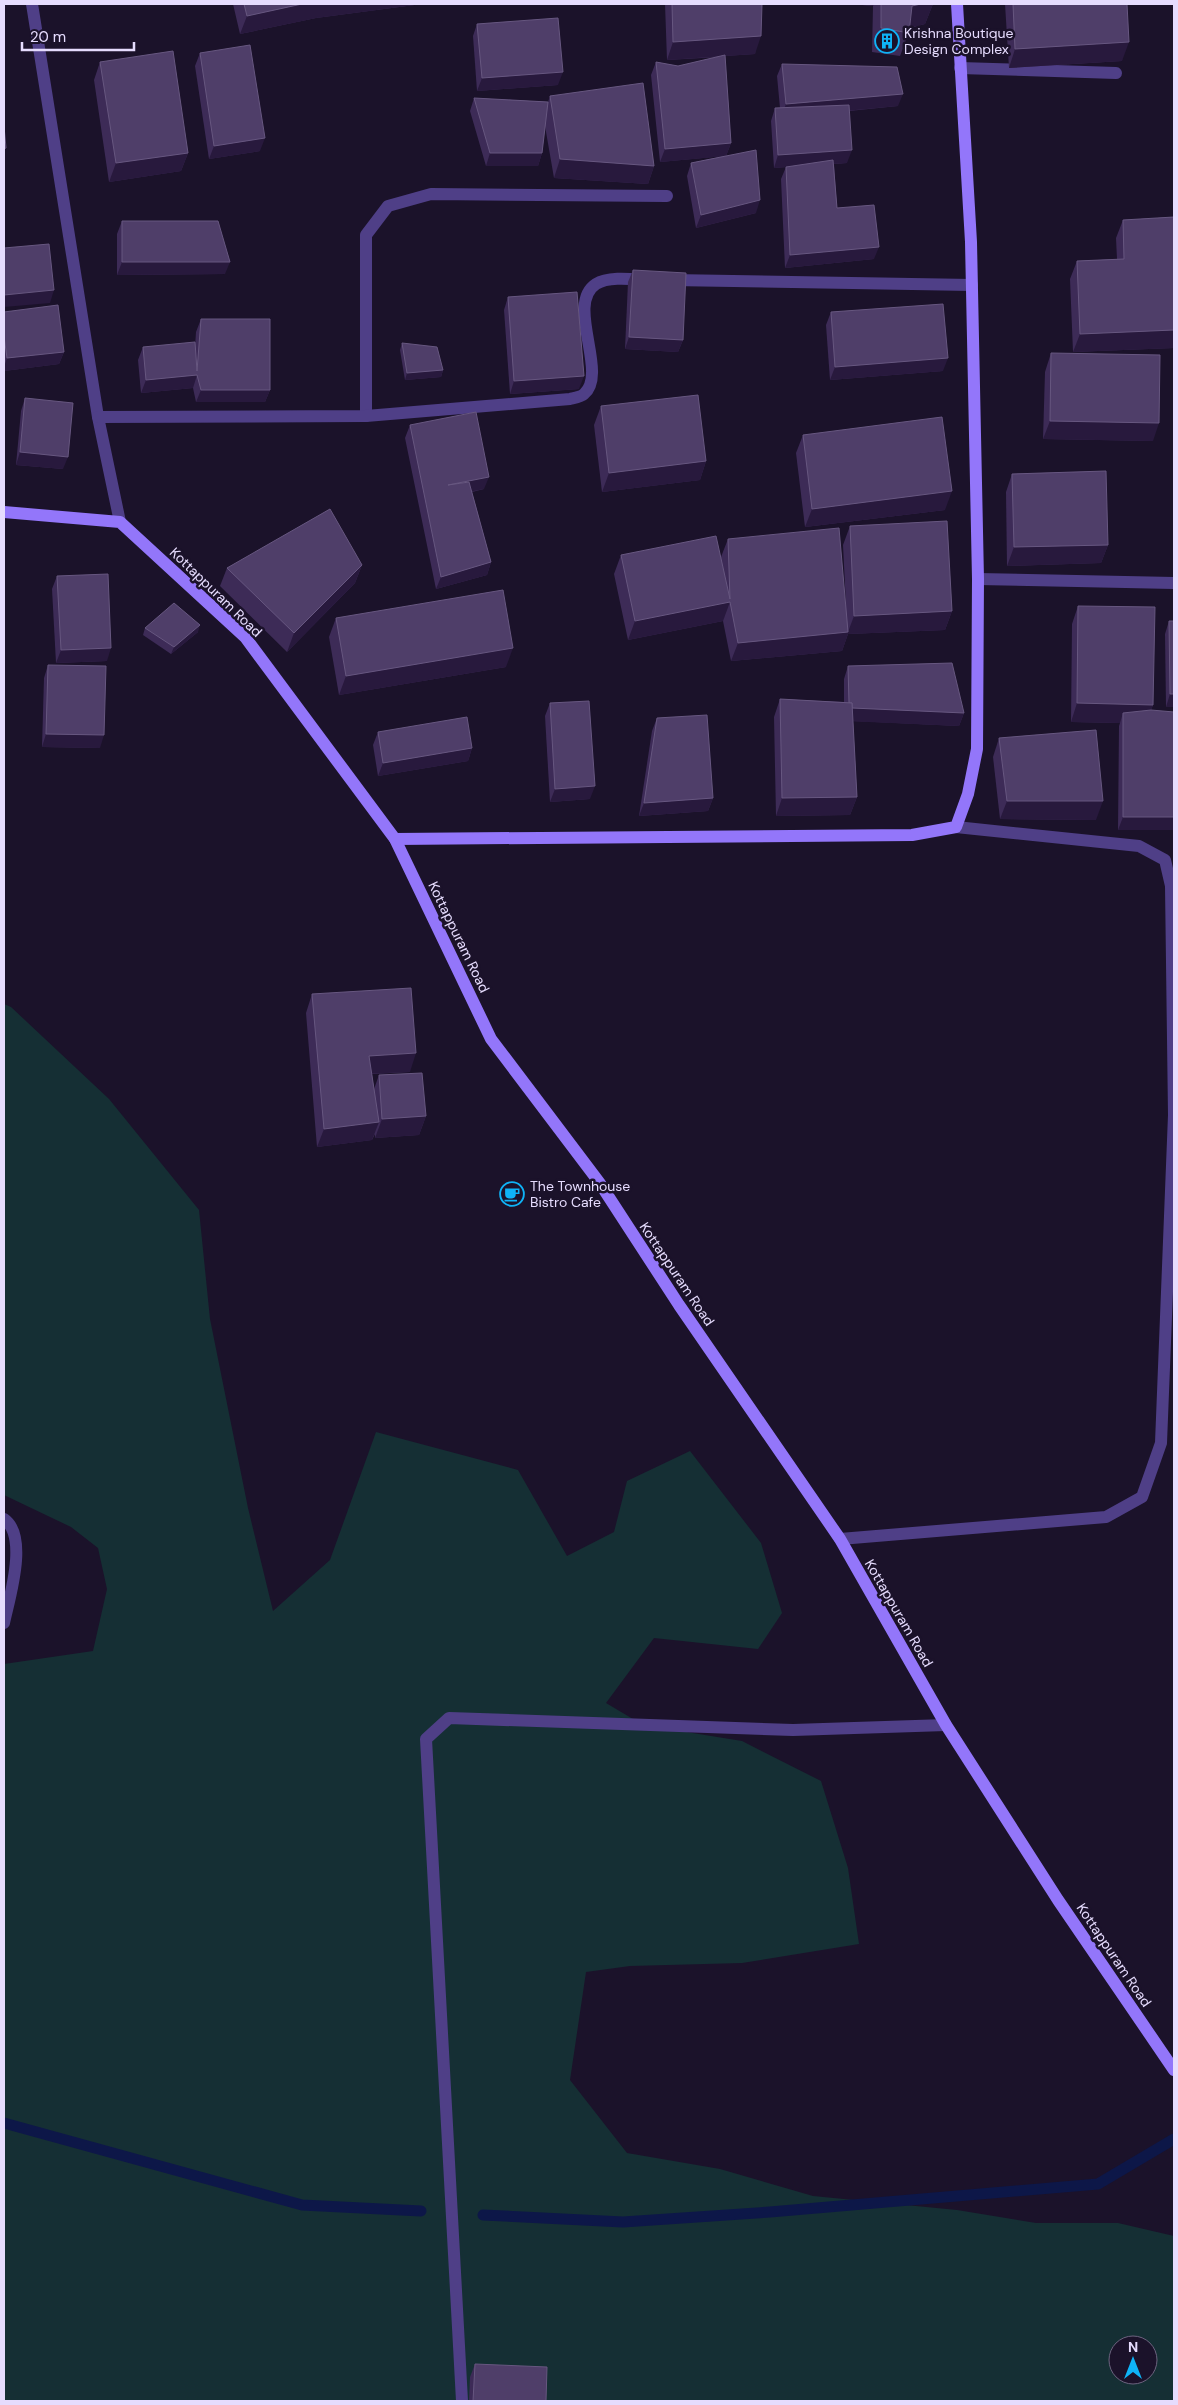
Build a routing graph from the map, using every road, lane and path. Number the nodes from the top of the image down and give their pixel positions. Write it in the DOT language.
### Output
graph roads {
  1 [pos="32,4"];
  2 [pos="957,4"];
  3 [pos="960,68"];
  4 [pos="1116,73"];
  5 [pos="667,196"];
  6 [pos="972,285"];
  7 [pos="366,416"];
  8 [pos="98,418"];
  9 [pos="4,512"];
  10 [pos="120,522"];
  11 [pos="978,579"];
  12 [pos="1174,584"];
  13 [pos="956,827"];
  14 [pos="395,839"];
  15 [pos="4,1519"];
  16 [pos="840,1539"];
  17 [pos="4,1624"];
  18 [pos="946,1725"];
  19 [pos="1174,2070"];
  20 [pos="462,2401"];
  1 -- 8 [label="street"];
  2 -- 3 [label="street"];
  3 -- 4 [label="street"];
  3 -- 6 [label="street"];
  5 -- 7 [label="street"];
  6 -- 7 [label="street"];
  6 -- 11 [label="street"];
  7 -- 8 [label="street"];
  8 -- 10 [label="street"];
  9 -- 10 [label="street"];
  10 -- 14 [label="street, Kottappuram Road"];
  11 -- 12 [label="street"];
  11 -- 13 [label="street"];
  13 -- 14 [label="street"];
  13 -- 16 [label="street"];
  14 -- 16 [label="street, Kottappuram Road"];
  15 -- 17 [label="street"];
  16 -- 18 [label="street, Kottappuram Road"];
  18 -- 19 [label="street, Kottappuram Road"];
  18 -- 20 [label="street"];
}
